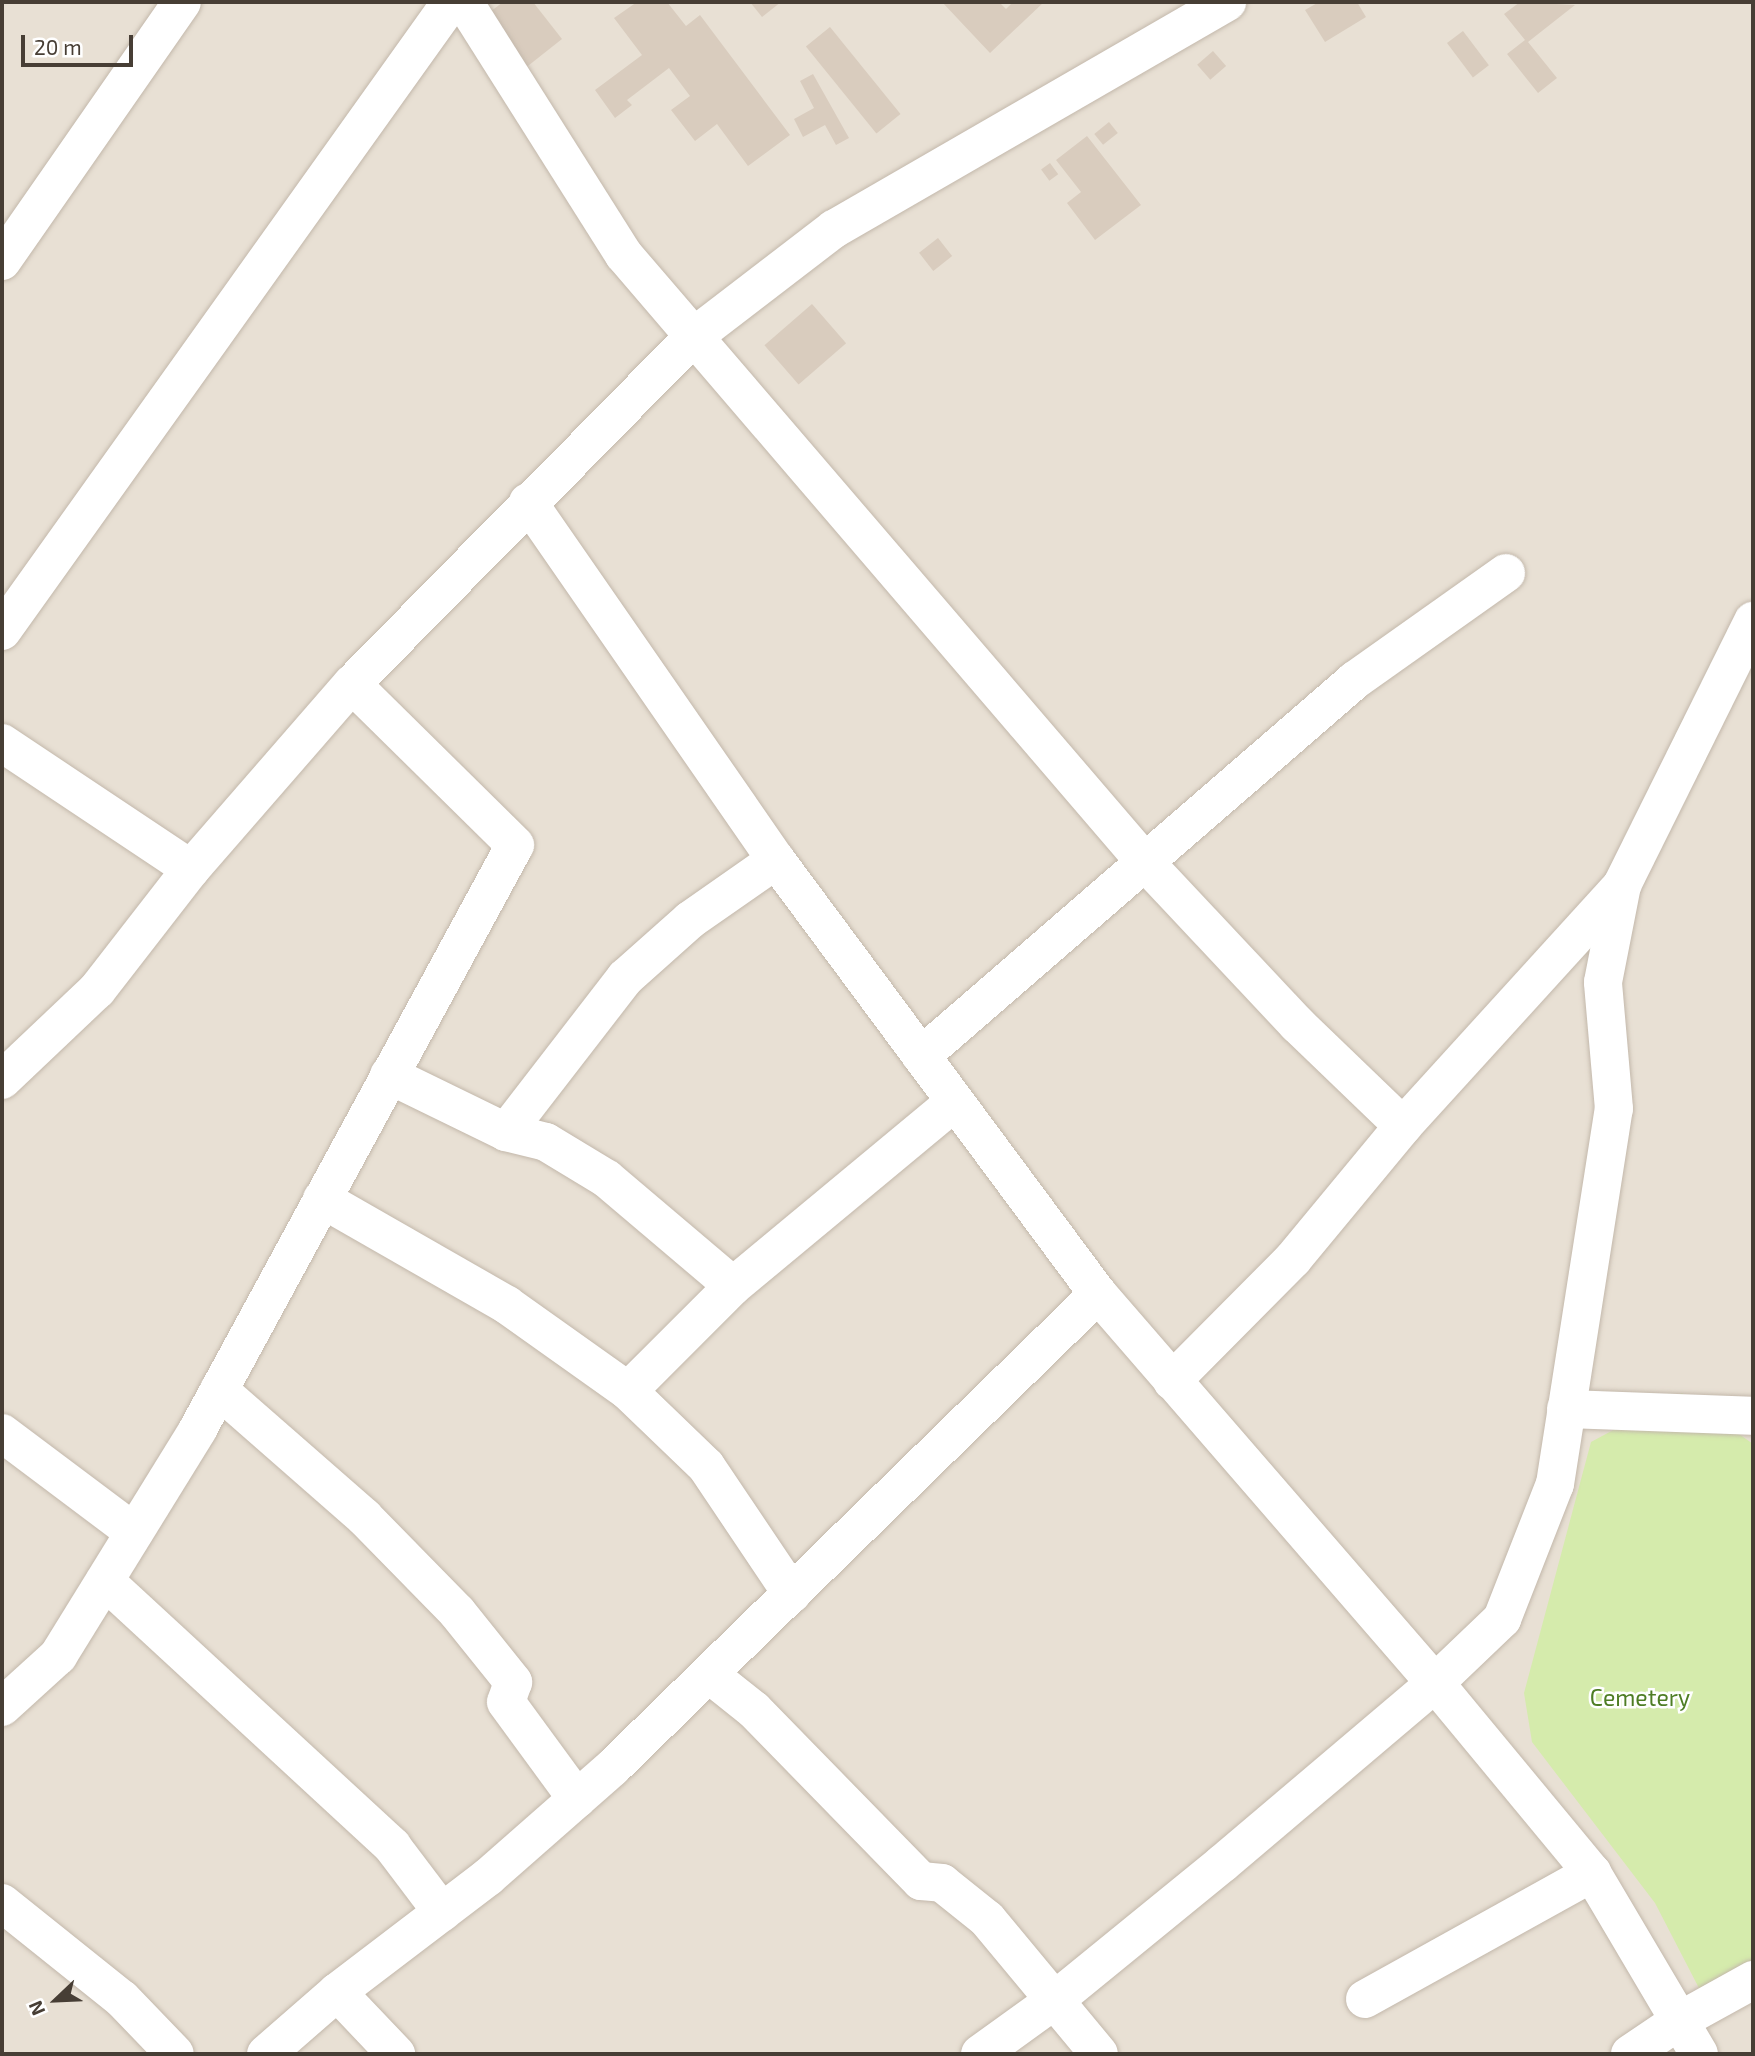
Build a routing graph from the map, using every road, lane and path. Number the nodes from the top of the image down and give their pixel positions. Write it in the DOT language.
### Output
graph roads {
  1 [pos="182,2"];
  2 [pos="451,2"];
  3 [pos="464,2"];
  4 [pos="1227,2"];
  5 [pos="2,261"];
  6 [pos="693,337"];
  7 [pos="528,502"];
  8 [pos="1506,573"];
  9 [pos="1753,621"];
  10 [pos="2,631"];
  11 [pos="352,684"];
  12 [pos="2,743"];
  13 [pos="776,860"];
  14 [pos="1144,861"];
  15 [pos="191,869"];
  16 [pos="1622,885"];
  17 [pos="921,1056"];
  18 [pos="389,1075"];
  19 [pos="2,1080"];
  20 [pos="955,1102"];
  21 [pos="1404,1126"];
  22 [pos="506,1132"];
  23 [pos="322,1199"];
  24 [pos="733,1286"];
  25 [pos="1098,1294"];
  26 [pos="1172,1381"];
  27 [pos="219,1390"];
  28 [pos="628,1391"];
  29 [pos="1566,1409"];
  30 [pos="1753,1416"];
  31 [pos="2,1433"];
  32 [pos="134,1532"];
  33 [pos="105,1580"];
  34 [pos="792,1594"];
  35 [pos="710,1675"];
  36 [pos="1435,1683"];
  37 [pos="2,1707"];
  38 [pos="577,1799"];
  39 [pos="1592,1872"];
  40 [pos="2,1903"];
  41 [pos="442,1912"];
  42 [pos="1753,1980"];
  43 [pos="337,1992"];
  44 [pos="1366,1998"];
  45 [pos="1055,2000"];
  46 [pos="1679,2021"];
  47 [pos="175,2054"];
  48 [pos="266,2054"];
  49 [pos="396,2054"];
  50 [pos="980,2054"];
  51 [pos="1099,2054"];
  52 [pos="1630,2054"];
  53 [pos="1699,2054"];
  1 -- 5 [label="street"];
  2 -- 10 [label="street"];
  3 -- 6 [label="street"];
  4 -- 6 [label="street"];
  6 -- 7 [label="street"];
  6 -- 14 [label="street"];
  7 -- 11 [label="street"];
  7 -- 13 [label="street"];
  8 -- 14 [label="street"];
  9 -- 16 [label="street"];
  11 -- 15 [label="street"];
  11 -- 18 [label="street"];
  12 -- 15 [label="street"];
  13 -- 17 [label="street"];
  13 -- 22 [label="street"];
  14 -- 17 [label="street"];
  14 -- 21 [label="street"];
  15 -- 19 [label="street"];
  16 -- 21 [label="street"];
  16 -- 29 [label="street"];
  17 -- 20 [label="street"];
  18 -- 22 [label="street"];
  18 -- 23 [label="street"];
  20 -- 24 [label="street"];
  20 -- 25 [label="street"];
  21 -- 26 [label="street"];
  22 -- 24 [label="street"];
  23 -- 27 [label="street"];
  23 -- 28 [label="street"];
  24 -- 28 [label="street"];
  25 -- 26 [label="street"];
  25 -- 34 [label="street"];
  26 -- 36 [label="street"];
  27 -- 32 [label="street"];
  27 -- 38 [label="street"];
  28 -- 34 [label="street"];
  29 -- 30 [label="street"];
  29 -- 36 [label="street"];
  31 -- 32 [label="street"];
  32 -- 33 [label="street"];
  33 -- 37 [label="street"];
  33 -- 41 [label="street"];
  34 -- 35 [label="street"];
  35 -- 38 [label="street"];
  35 -- 45 [label="street"];
  36 -- 39 [label="street"];
  36 -- 45 [label="street"];
  38 -- 41 [label="street"];
  39 -- 44 [label="street"];
  39 -- 46 [label="street"];
  40 -- 47 [label="street"];
  41 -- 43 [label="street"];
  42 -- 46 [label="street"];
  43 -- 48 [label="street"];
  43 -- 49 [label="street"];
  45 -- 50 [label="street"];
  45 -- 51 [label="street"];
  46 -- 52 [label="street"];
  46 -- 53 [label="street"];
}
